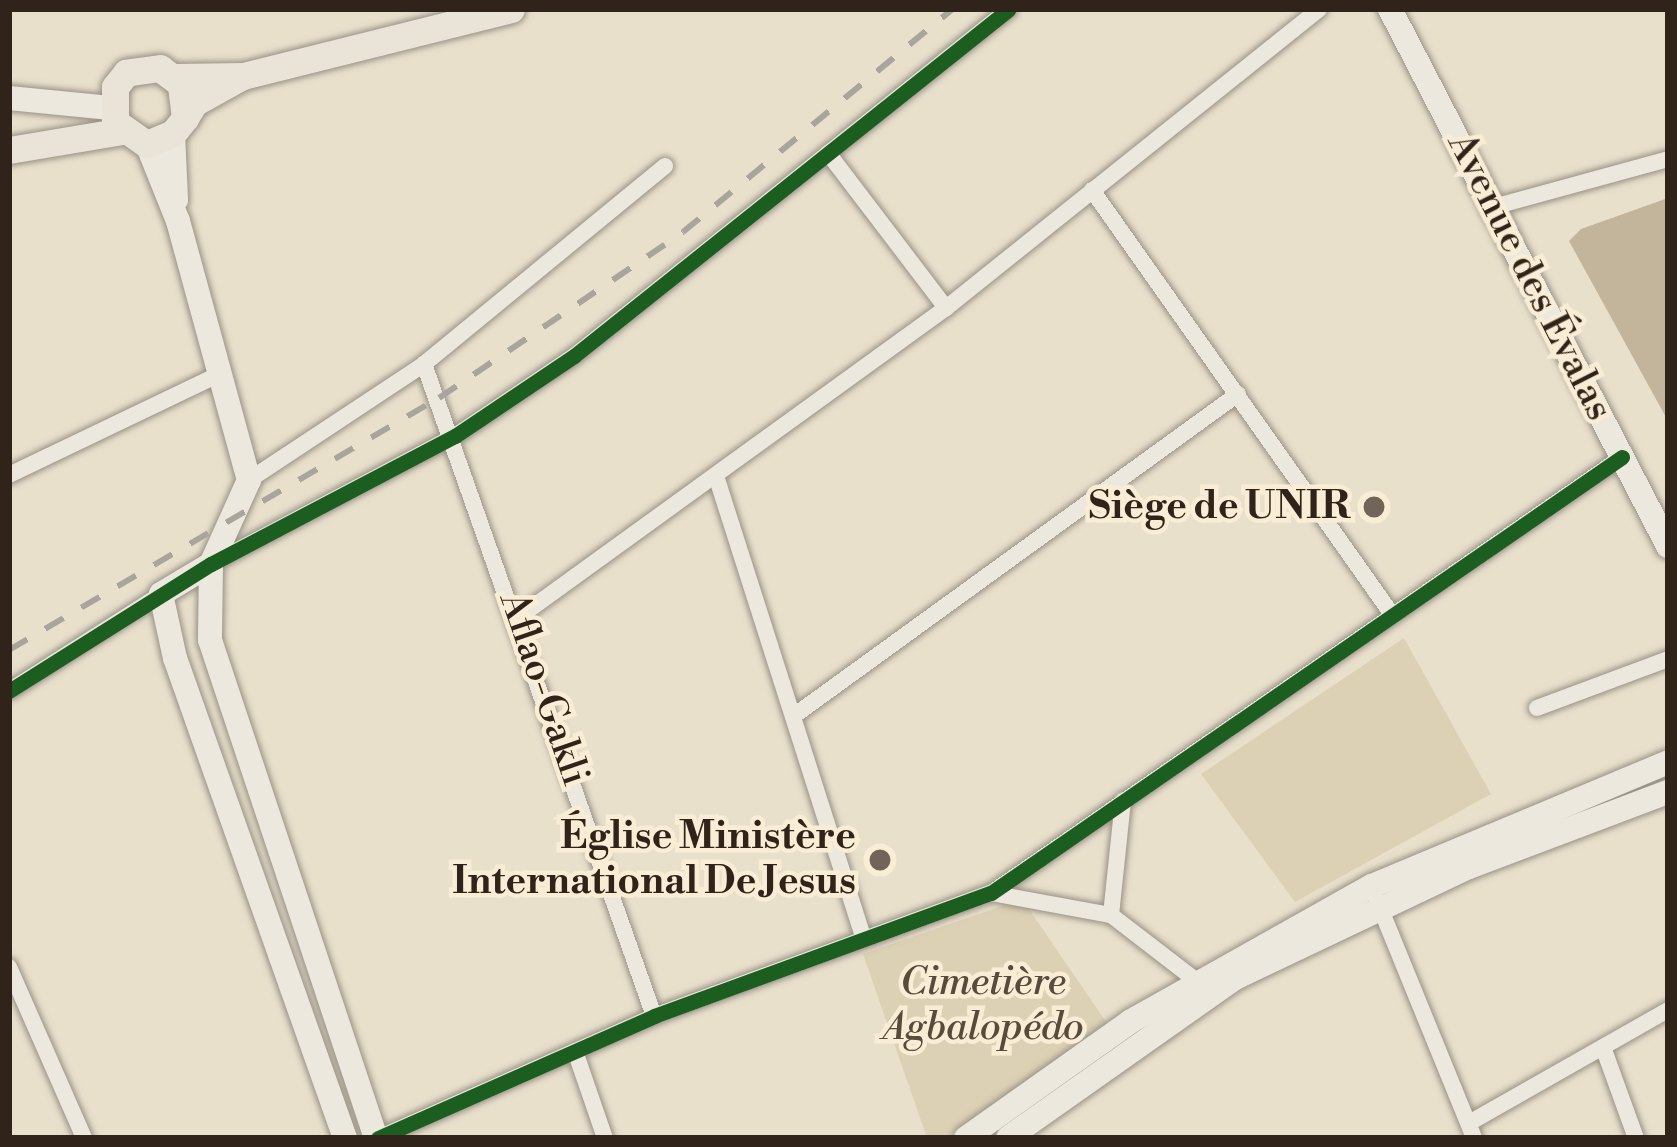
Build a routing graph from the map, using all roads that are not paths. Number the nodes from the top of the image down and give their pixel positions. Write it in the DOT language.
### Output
graph roads {
  1 [pos="511,9"];
  2 [pos="1009,9"];
  3 [pos="1319,9"];
  4 [pos="1390,9"];
  5 [pos="175,76"];
  6 [pos="243,76"];
  7 [pos="16,98"];
  8 [pos="138,119"];
  9 [pos="9,149"];
  10 [pos="828,153"];
  11 [pos="1668,159"];
  12 [pos="665,166"];
  13 [pos="1092,190"];
  14 [pos="1492,207"];
  15 [pos="946,308"];
  16 [pos="424,364"];
  17 [pos="222,373"];
  18 [pos="1238,394"];
  19 [pos="455,436"];
  20 [pos="1614,462"];
  21 [pos="9,476"];
  22 [pos="717,479"];
  23 [pos="249,480"];
  24 [pos="1668,546"];
  25 [pos="211,564"];
  26 [pos="161,594"];
  27 [pos="1391,613"];
  28 [pos="518,617"];
  29 [pos="1668,659"];
  30 [pos="9,691"];
  31 [pos="1537,708"];
  32 [pos="794,715"];
  33 [pos="1668,762"];
  34 [pos="1668,792"];
  35 [pos="1123,801"];
  36 [pos="991,892"];
  37 [pos="1376,896"];
  38 [pos="1111,914"];
  39 [pos="862,934"];
  40 [pos="9,967"];
  41 [pos="1198,982"];
  42 [pos="1668,1010"];
  43 [pos="654,1016"];
  44 [pos="1603,1047"];
  45 [pos="575,1051"];
  46 [pos="1471,1130"];
  47 [pos="84,1138"];
  48 [pos="345,1138"];
  49 [pos="377,1138"];
  50 [pos="605,1138"];
  51 [pos="966,1138"];
  52 [pos="1008,1138"];
  53 [pos="1636,1138"];
  1 -- 6 [label="main road"];
  2 -- 10 [label="street"];
  3 -- 13 [label="street"];
  4 -- 14 [label="street, Avenue des Évalas"];
  5 -- 6 [label="main road"];
  5 -- 8 [label="main road"];
  5 -- 8 [label="main road"];
  6 -- 8 [label="main road"];
  7 -- 8 [label="street"];
  8 -- 9 [label="main road"];
  8 -- 17 [label="street"];
  10 -- 15 [label="street"];
  10 -- 19 [label="street"];
  11 -- 14 [label="street"];
  12 -- 16 [label="street"];
  13 -- 15 [label="street"];
  13 -- 18 [label="street"];
  14 -- 20 [label="street, Avenue des Évalas"];
  15 -- 22 [label="street"];
  16 -- 19 [label="street, Aflao-Gakli"];
  16 -- 23 [label="street"];
  17 -- 21 [label="street"];
  17 -- 23 [label="street"];
  18 -- 27 [label="street"];
  18 -- 32 [label="street"];
  19 -- 25 [label="street"];
  19 -- 28 [label="street, Aflao-Gakli"];
  20 -- 24 [label="street, Avenue des Évalas"];
  20 -- 27 [label="street"];
  22 -- 28 [label="street"];
  22 -- 32 [label="street"];
  23 -- 25 [label="street"];
  25 -- 26 [label="street"];
  25 -- 49 [label="street"];
  26 -- 30 [label="street"];
  26 -- 48 [label="street"];
  27 -- 35 [label="street"];
  28 -- 43 [label="street, Aflao-Gakli"];
  29 -- 31 [label="street"];
  32 -- 39 [label="street"];
  33 -- 37 [label="street"];
  34 -- 37 [label="street"];
  35 -- 36 [label="street"];
  35 -- 38 [label="street"];
  36 -- 38 [label="street"];
  36 -- 39 [label="street"];
  37 -- 41 [label="street"];
  37 -- 46 [label="street"];
  37 -- 52 [label="street"];
  38 -- 41 [label="street"];
  39 -- 43 [label="street"];
  40 -- 47 [label="street"];
  41 -- 51 [label="street"];
  42 -- 44 [label="street"];
  43 -- 45 [label="street"];
  44 -- 46 [label="street"];
  44 -- 53 [label="street"];
  45 -- 49 [label="street"];
  45 -- 50 [label="street"];
}
